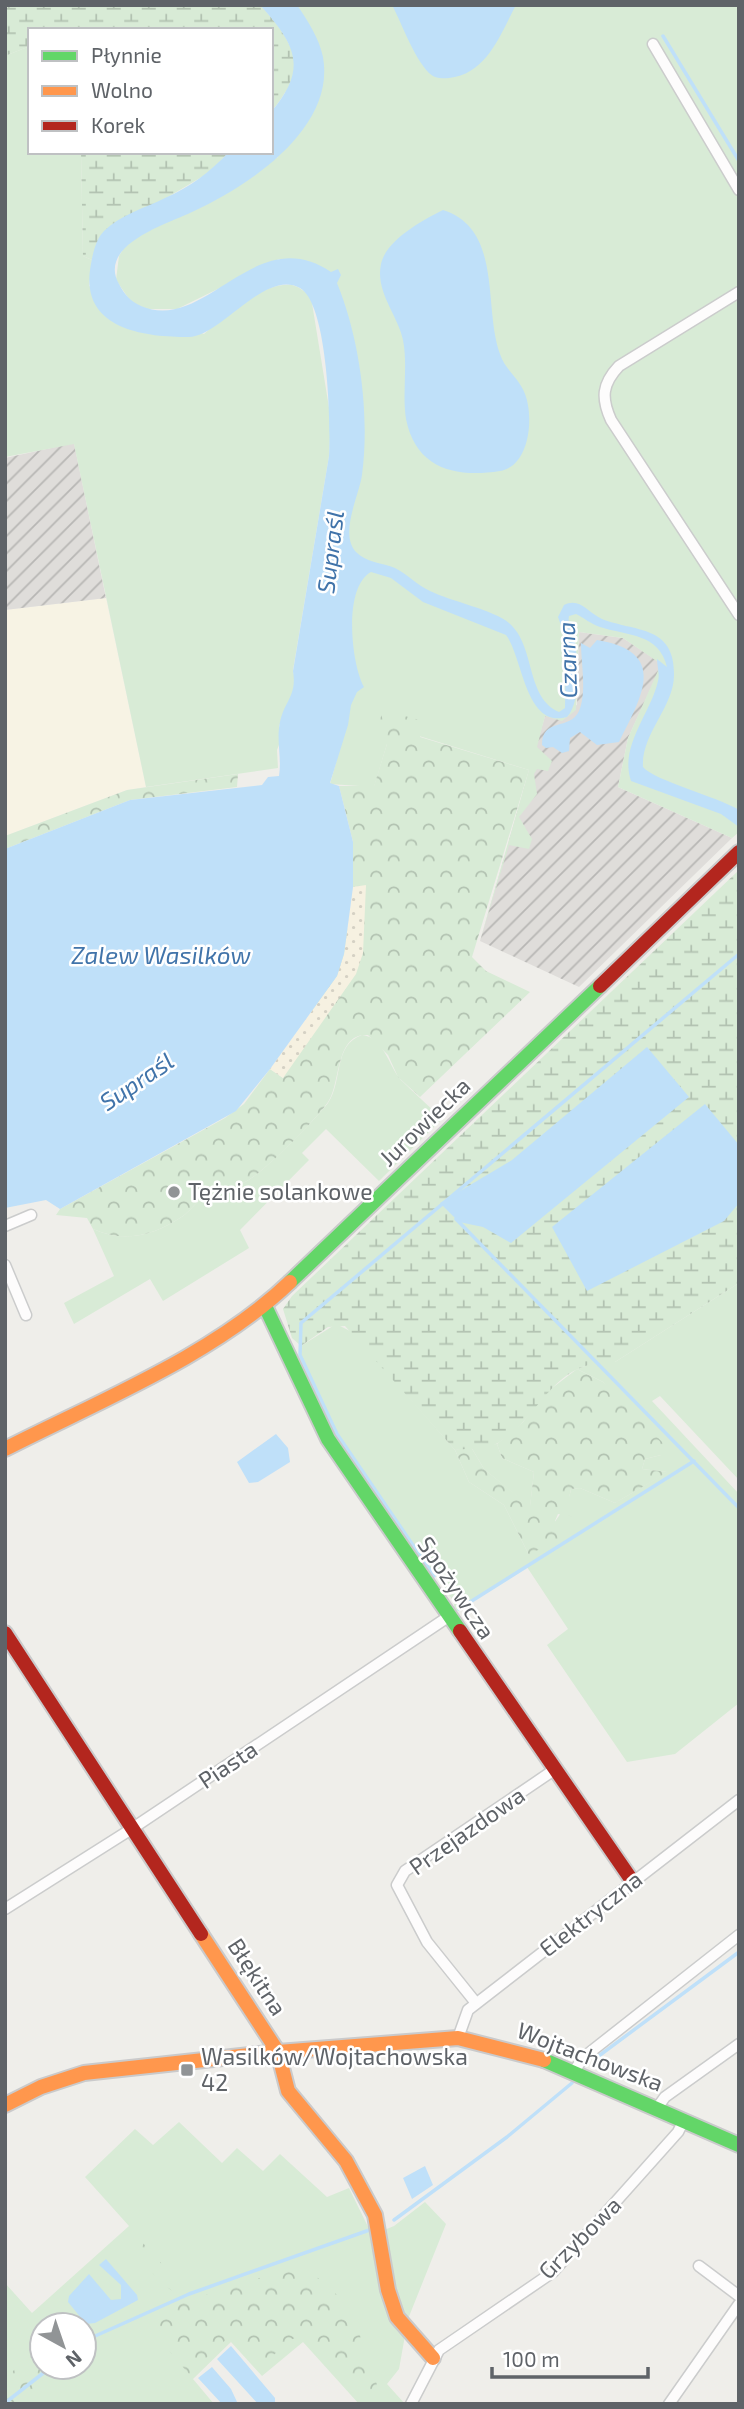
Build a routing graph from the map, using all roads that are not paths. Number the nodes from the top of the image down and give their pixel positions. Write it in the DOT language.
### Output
graph roads {
  1 [pos="653,44"];
  2 [pos="739,190"];
  3 [pos="739,292"];
  4 [pos="739,615"];
  5 [pos="738,853"];
  6 [pos="31,1215"];
  7 [pos="5,1226"];
  8 [pos="5,1265"];
  9 [pos="265,1306"];
  10 [pos="26,1315"];
  11 [pos="5,1449"];
  12 [pos="448,1617"];
  13 [pos="5,1633"];
  14 [pos="554,1770"];
  15 [pos="739,1800"];
  16 [pos="133,1828"];
  17 [pos="633,1882"];
  18 [pos="5,1909"];
  19 [pos="739,1935"];
  20 [pos="476,2003"];
  21 [pos="458,2038"];
  22 [pos="739,2043"];
  23 [pos="278,2052"];
  24 [pos="574,2071"];
  25 [pos="5,2105"];
  26 [pos="657,2108"];
  27 [pos="684,2120"];
  28 [pos="739,2145"];
  29 [pos="699,2266"];
  30 [pos="739,2296"];
  31 [pos="739,2304"];
  32 [pos="436,2354"];
  33 [pos="411,2404"];
  34 [pos="669,2404"];
  1 -- 2 [label="street"];
  3 -- 4 [label="street"];
  5 -- 9 [label="street, Jurowiecka"];
  6 -- 7 [label="street"];
  8 -- 10 [label="street"];
  9 -- 11 [label="street, Jurowiecka"];
  9 -- 12 [label="street, Spożywcza"];
  12 -- 14 [label="street, Spożywcza"];
  12 -- 16 [label="street, Piasta"];
  13 -- 16 [label="street, Błękitna"];
  14 -- 17 [label="street, Spożywcza"];
  14 -- 20 [label="street, Przejazdowa"];
  15 -- 17 [label="street, Elektryczna"];
  16 -- 18 [label="street, Piasta"];
  16 -- 23 [label="street, Błękitna"];
  17 -- 20 [label="street, Elektryczna"];
  19 -- 24 [label="street"];
  20 -- 21 [label="street, Elektryczna"];
  21 -- 23 [label="street, Wojtachowska"];
  21 -- 24 [label="street, Wojtachowska"];
  22 -- 26 [label="street"];
  23 -- 25 [label="street, Wojtachowska"];
  23 -- 32 [label="street, Błękitna"];
  24 -- 26 [label="street, Wojtachowska"];
  26 -- 27 [label="street, Wojtachowska"];
  27 -- 28 [label="street, Wojtachowska"];
  27 -- 32 [label="street, Grzybowa"];
  29 -- 30 [label="street"];
  31 -- 34 [label="street"];
  32 -- 33 [label="street"];
}
